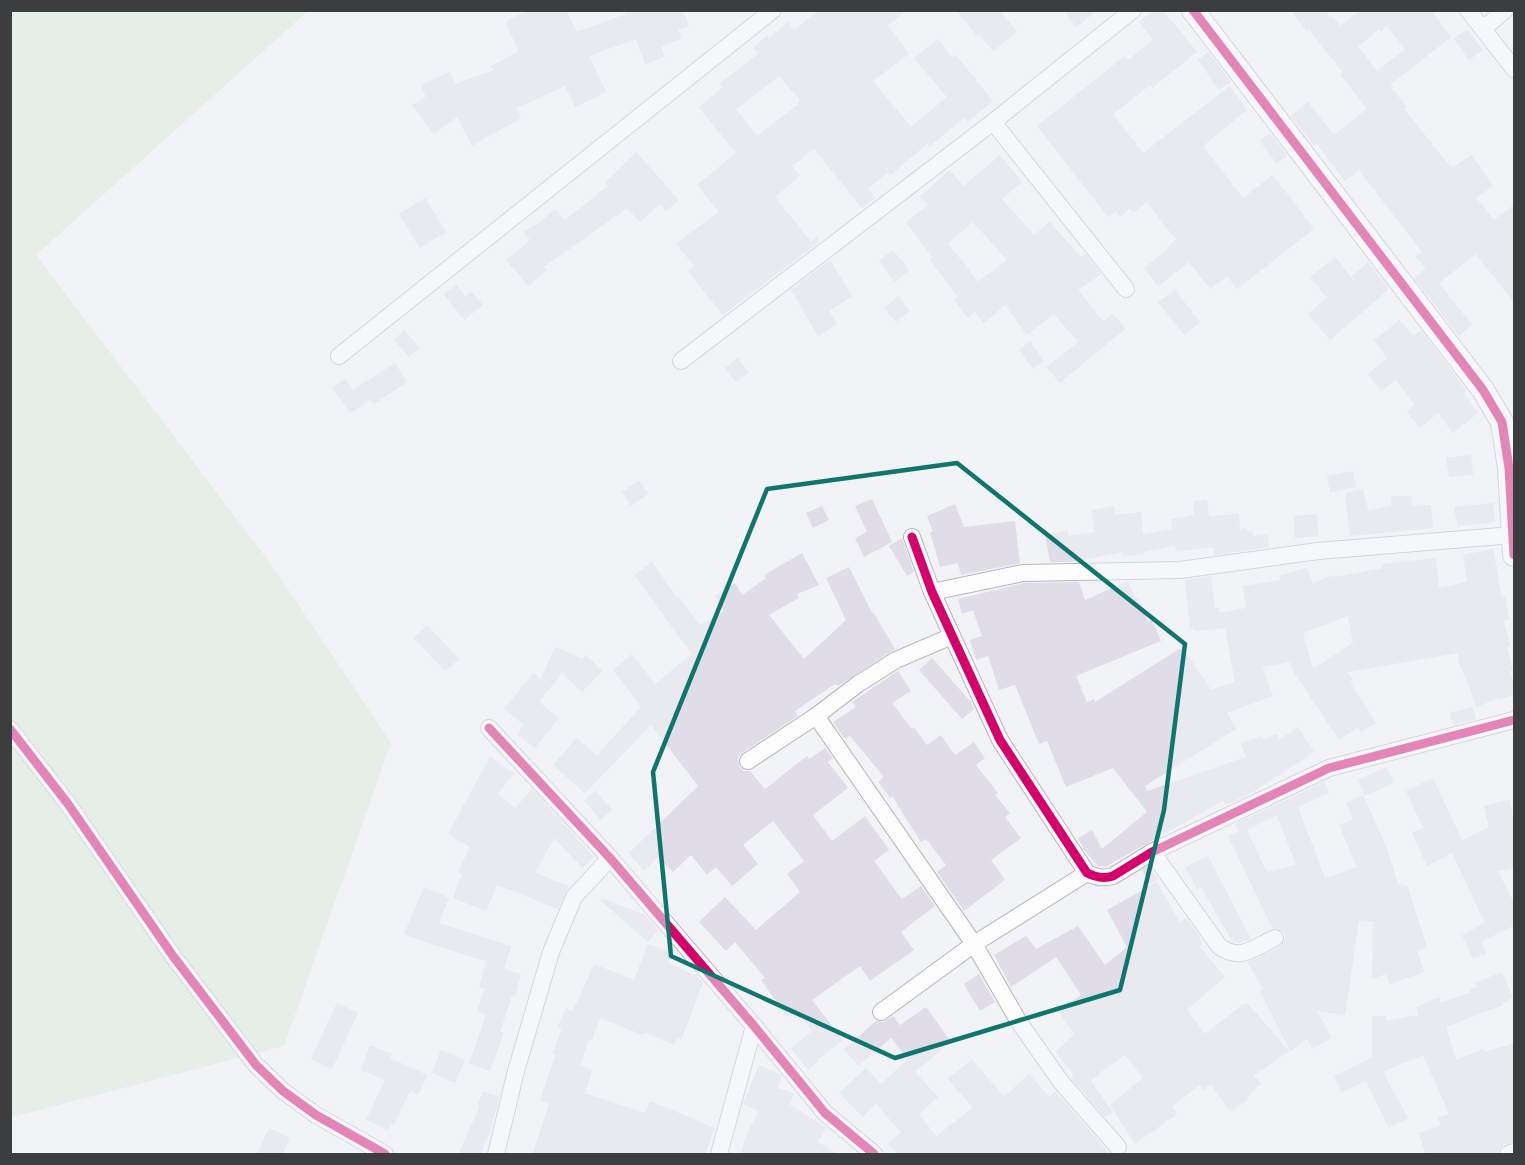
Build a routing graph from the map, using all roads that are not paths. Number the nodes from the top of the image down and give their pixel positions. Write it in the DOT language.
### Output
graph roads {
  1 [pos="773,10"];
  2 [pos="1133,10"];
  3 [pos="1193,10"];
  4 [pos="1468,10"];
  5 [pos="1505,10"];
  6 [pos="1483,29"];
  7 [pos="1515,69"];
  8 [pos="993,122"];
  9 [pos="1126,289"];
  10 [pos="339,356"];
  11 [pos="681,361"];
  12 [pos="912,537"];
  13 [pos="1514,545"];
  14 [pos="932,592"];
  15 [pos="952,636"];
  16 [pos="816,716"];
  17 [pos="1515,720"];
  18 [pos="489,728"];
  19 [pos="10,729"];
  20 [pos="748,760"];
  21 [pos="1152,852"];
  22 [pos="610,858"];
  23 [pos="1087,873"];
  24 [pos="1275,938"];
  25 [pos="974,944"];
  26 [pos="881,1012"];
  27 [pos="754,1026"];
  28 [pos="1118,1147"];
  29 [pos="1515,1152"];
  30 [pos="385,1155"];
  31 [pos="496,1155"];
  32 [pos="719,1155"];
  33 [pos="874,1155"];
  34 [pos="1508,1155"];
  1 -- 10 [label="street"];
  2 -- 8 [label="street"];
  3 -- 13 [label="street"];
  4 -- 6 [label="street"];
  5 -- 6 [label="street"];
  6 -- 7 [label="street"];
  8 -- 9 [label="street"];
  8 -- 11 [label="street"];
  12 -- 14 [label="street"];
  13 -- 14 [label="street"];
  14 -- 15 [label="street"];
  15 -- 16 [label="street"];
  15 -- 23 [label="street"];
  16 -- 20 [label="street"];
  16 -- 25 [label="street"];
  17 -- 21 [label="street"];
  18 -- 22 [label="street"];
  19 -- 30 [label="street"];
  21 -- 23 [label="street"];
  21 -- 24 [label="street"];
  22 -- 27 [label="street"];
  22 -- 31 [label="street"];
  23 -- 25 [label="street"];
  25 -- 26 [label="street"];
  25 -- 28 [label="street"];
  27 -- 32 [label="street"];
  27 -- 33 [label="street"];
  29 -- 34 [label="street"];
}
